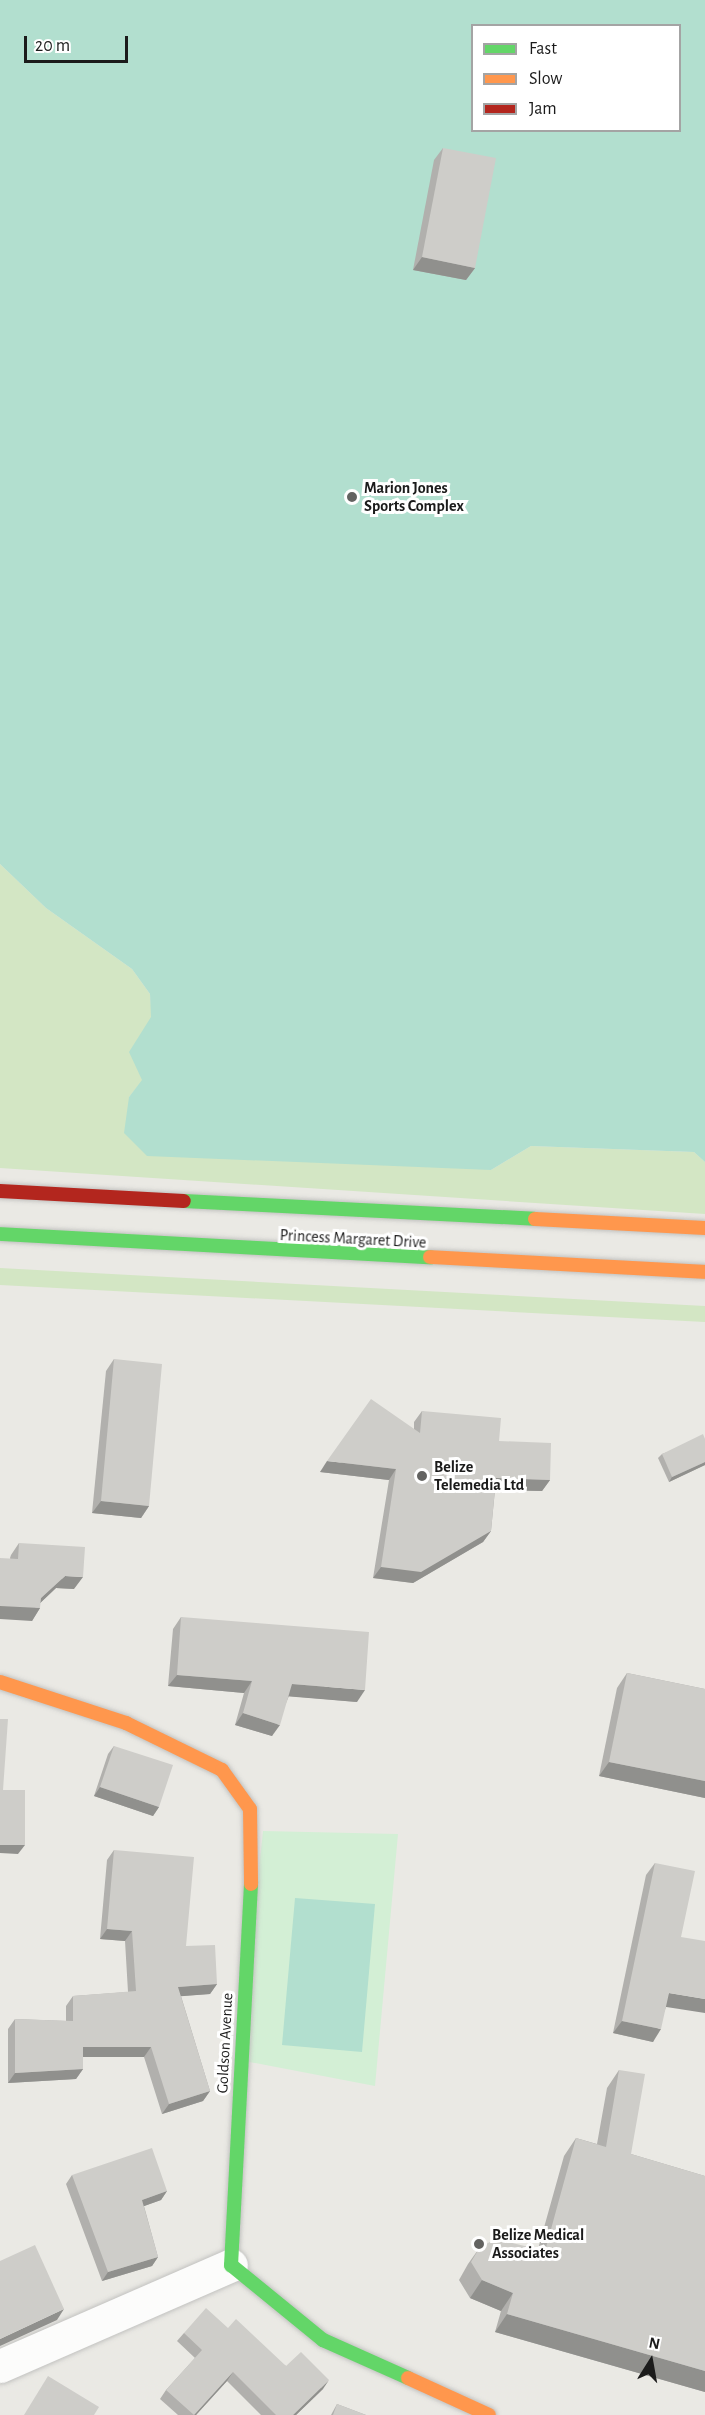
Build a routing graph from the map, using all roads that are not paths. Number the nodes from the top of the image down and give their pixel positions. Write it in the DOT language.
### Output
graph roads {
  1 [pos="0,1191"];
  2 [pos="705,1228"];
  3 [pos="0,1234"];
  4 [pos="705,1272"];
  5 [pos="0,1682"];
  6 [pos="231,2265"];
  7 [pos="0,2366"];
  8 [pos="489,2415"];
  1 -- 2 [label="main road, Princess Margaret Drive"];
  3 -- 4 [label="main road, Princess Margaret Drive"];
  5 -- 6 [label="main road, Goldson Avenue"];
  6 -- 7 [label="street"];
  6 -- 8 [label="main road"];
}
